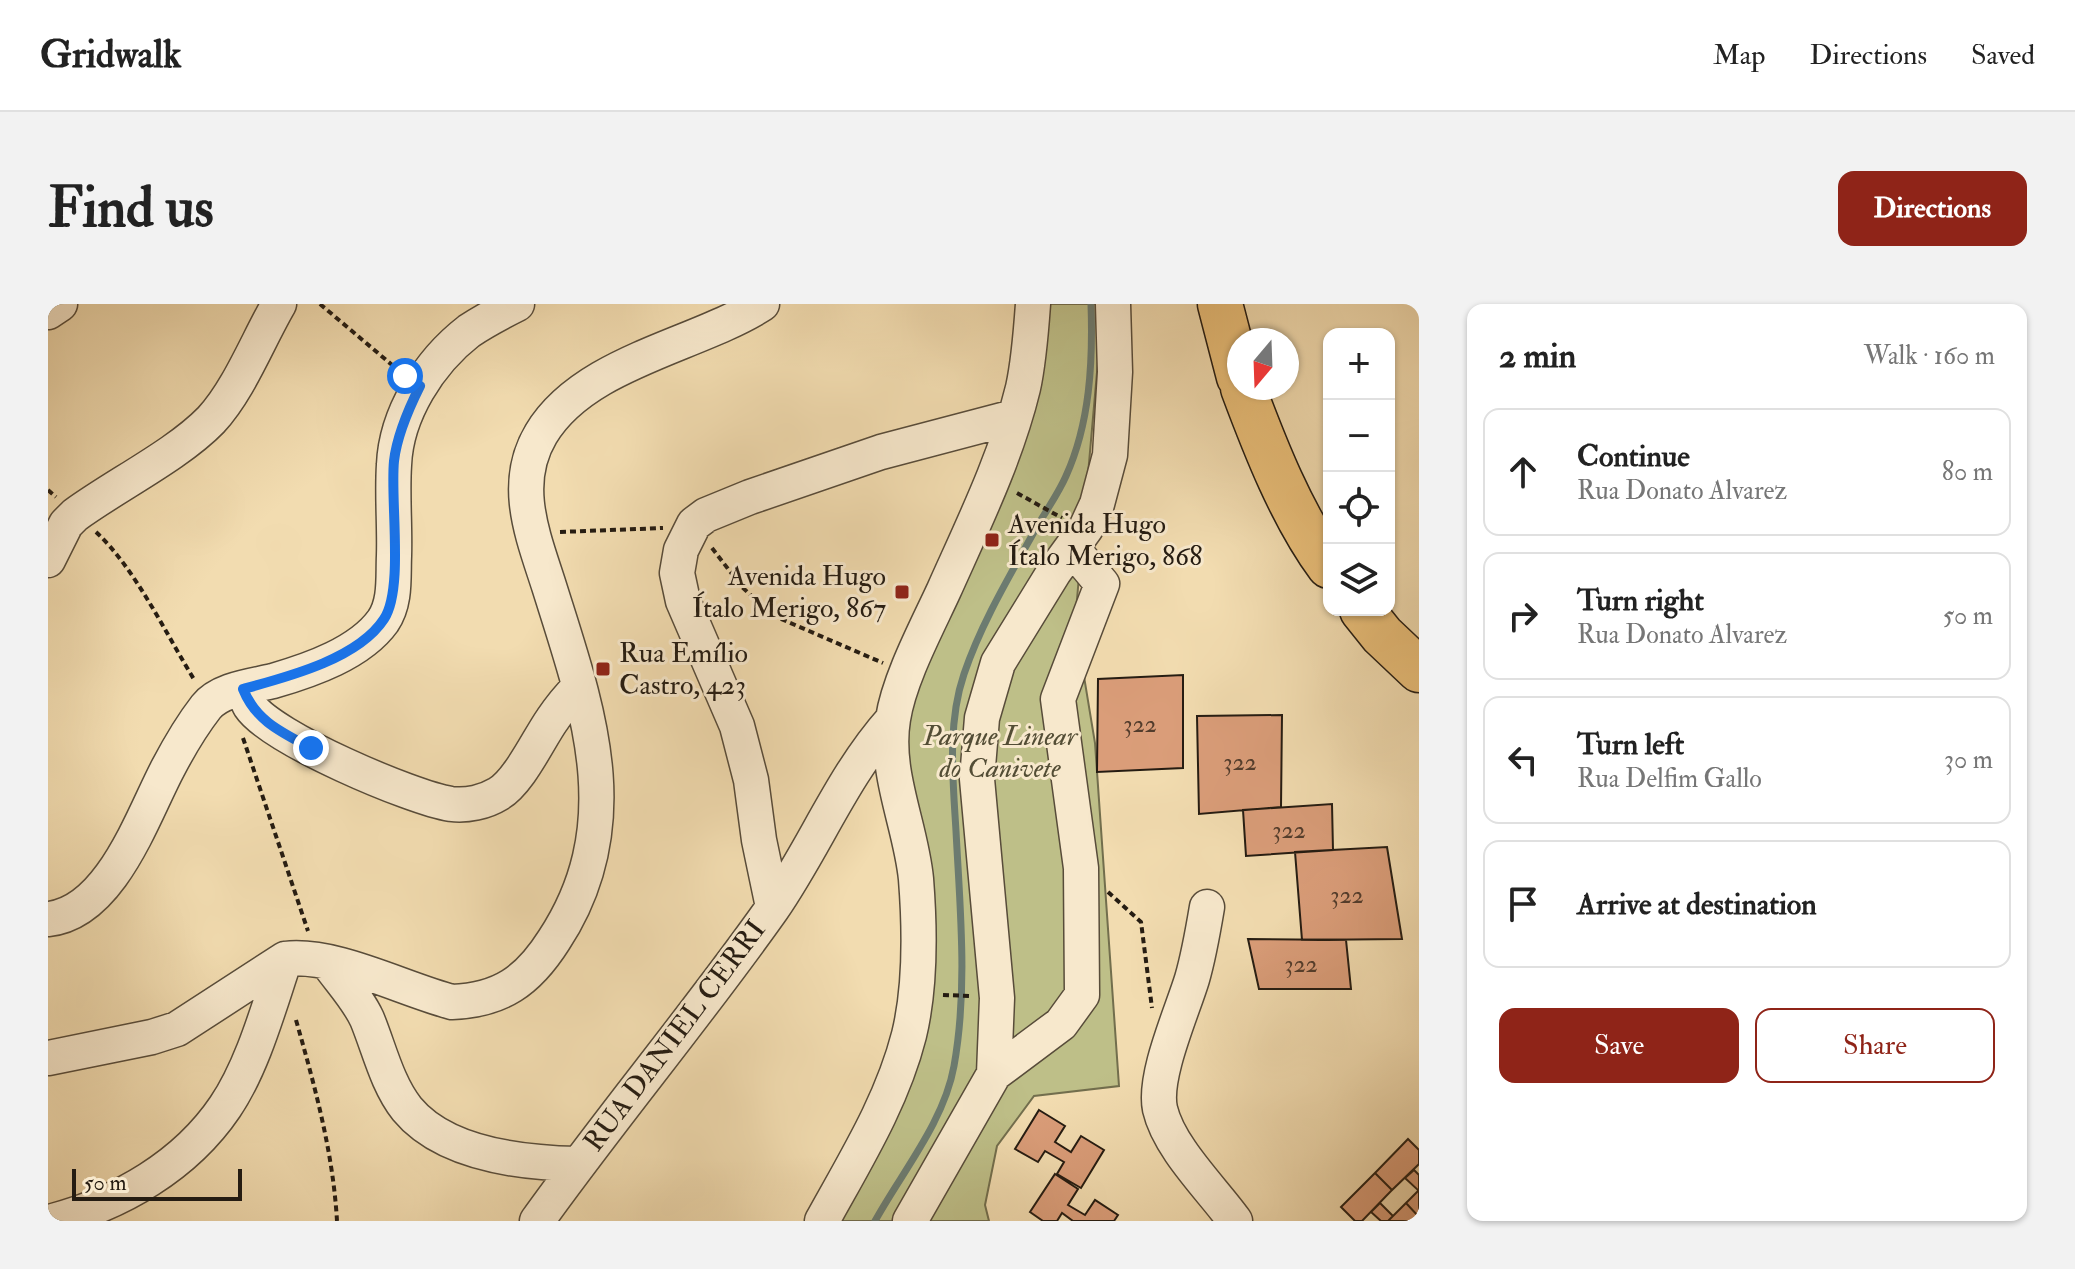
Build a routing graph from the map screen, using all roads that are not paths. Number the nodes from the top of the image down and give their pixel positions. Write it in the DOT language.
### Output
graph roads {
  1 [pos="60,304"];
  2 [pos="279,304"];
  3 [pos="517,304"];
  4 [pos="762,304"];
  5 [pos="1033,304"];
  6 [pos="1113,304"];
  7 [pos="1220,304"];
  8 [pos="48,312"];
  9 [pos="1227,331"];
  10 [pos="1248,400"];
  11 [pos="1014,417"];
  12 [pos="1072,536"];
  13 [pos="1323,558"];
  14 [pos="48,560"];
  15 [pos="1367,616"];
  16 [pos="1419,670"];
  17 [pos="579,687"];
  18 [pos="226,695"];
  19 [pos="893,719"];
  20 [pos="773,907"];
  21 [pos="1207,907"];
  22 [pos="48,919"];
  23 [pos="285,959"];
  24 [pos="328,963"];
  25 [pos="48,1058"];
  26 [pos="994,1074"];
  27 [pos="578,1164"];
  28 [pos="53,1221"];
  29 [pos="537,1221"];
  30 [pos="822,1221"];
  31 [pos="910,1221"];
  32 [pos="1235,1221"];
  1 -- 8 [label="street"];
  2 -- 14 [label="street"];
  3 -- 18 [label="street"];
  4 -- 17 [label="street"];
  5 -- 11 [label="street"];
  6 -- 12 [label="street"];
  7 -- 9 [label="main road"];
  10 -- 13 [label="main road"];
  11 -- 19 [label="street"];
  11 -- 20 [label="street"];
  12 -- 26 [label="street"];
  12 -- 26 [label="street"];
  15 -- 16 [label="main road"];
  17 -- 18 [label="street"];
  17 -- 24 [label="street"];
  18 -- 22 [label="street"];
  19 -- 20 [label="street, RUA DANIEL CERRI"];
  19 -- 30 [label="street"];
  20 -- 27 [label="street, RUA DANIEL CERRI"];
  21 -- 32 [label="street"];
  23 -- 24 [label="street"];
  23 -- 25 [label="street"];
  23 -- 28 [label="street"];
  24 -- 27 [label="street, RUA DANIEL CERRI"];
  26 -- 31 [label="street"];
  27 -- 29 [label="street"];
}
